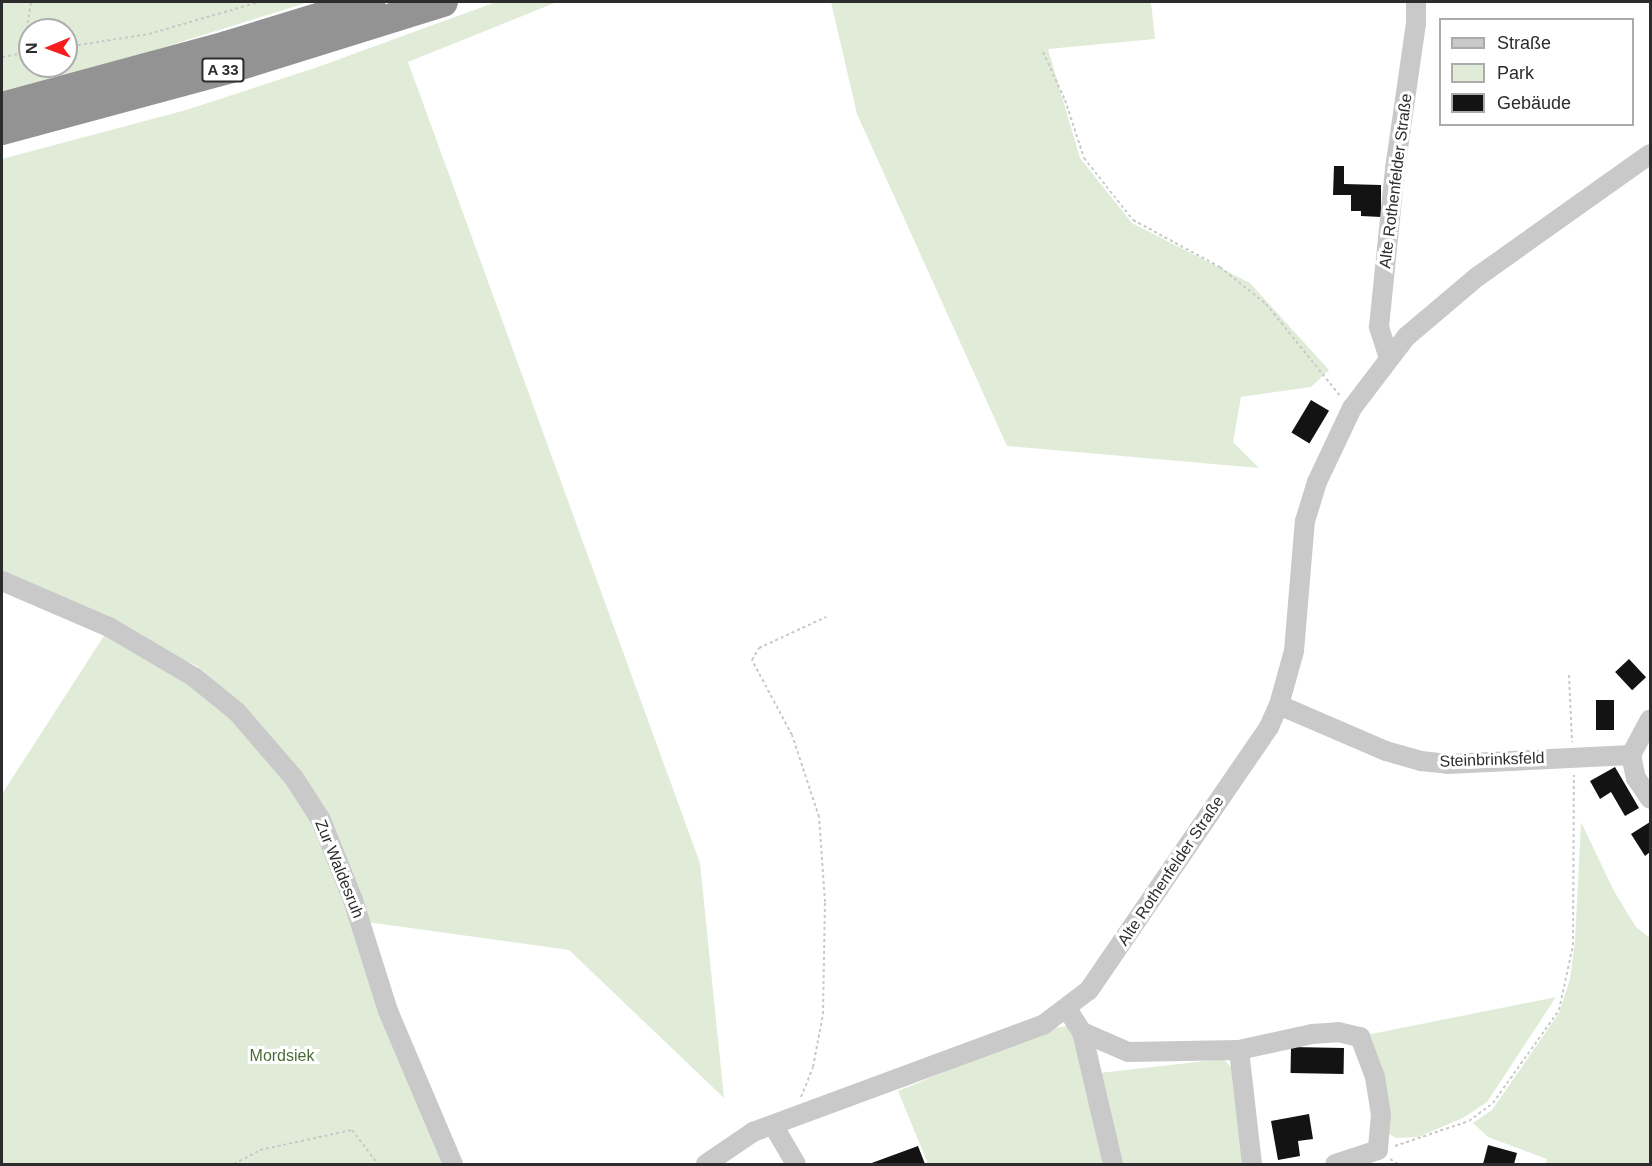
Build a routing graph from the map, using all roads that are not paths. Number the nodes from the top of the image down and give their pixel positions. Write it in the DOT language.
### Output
graph roads {
  1 [pos="370,2"];
  2 [pos="443,2"];
  3 [pos="1416,2"];
  4 [pos="2,107"];
  5 [pos="2,130"];
  6 [pos="1650,154"];
  7 [pos="1389,358"];
  8 [pos="2,581"];
  9 [pos="1279,705"];
  10 [pos="1650,720"];
  11 [pos="1631,754"];
  12 [pos="1650,799"];
  13 [pos="1066,1009"];
  14 [pos="1082,1032"];
  15 [pos="1239,1050"];
  16 [pos="773,1125"];
  17 [pos="1375,1157"];
  18 [pos="453,1164"];
  19 [pos="706,1164"];
  20 [pos="796,1164"];
  21 [pos="1113,1164"];
  22 [pos="1252,1164"];
  23 [pos="1335,1164"];
  1 -- 4 [label="highway, A 33"];
  2 -- 5 [label="highway, A 33"];
  3 -- 7 [label="street, Alte Rothenfelder Straße"];
  6 -- 7 [label="street, Alte Rothenfelder Straße"];
  7 -- 9 [label="street, Alte Rothenfelder Straße"];
  8 -- 18 [label="street, Zur Waldesruh"];
  9 -- 11 [label="street, Steinbrinksfeld"];
  9 -- 13 [label="street, Alte Rothenfelder Straße"];
  10 -- 11 [label="street"];
  11 -- 12 [label="street"];
  13 -- 14 [label="street"];
  13 -- 16 [label="street, Alte Rothenfelder Straße"];
  14 -- 15 [label="street"];
  14 -- 21 [label="street"];
  15 -- 17 [label="street"];
  15 -- 22 [label="street"];
  16 -- 19 [label="street, Alte Rothenfelder Straße"];
  16 -- 20 [label="street"];
  17 -- 23 [label="street"];
}
